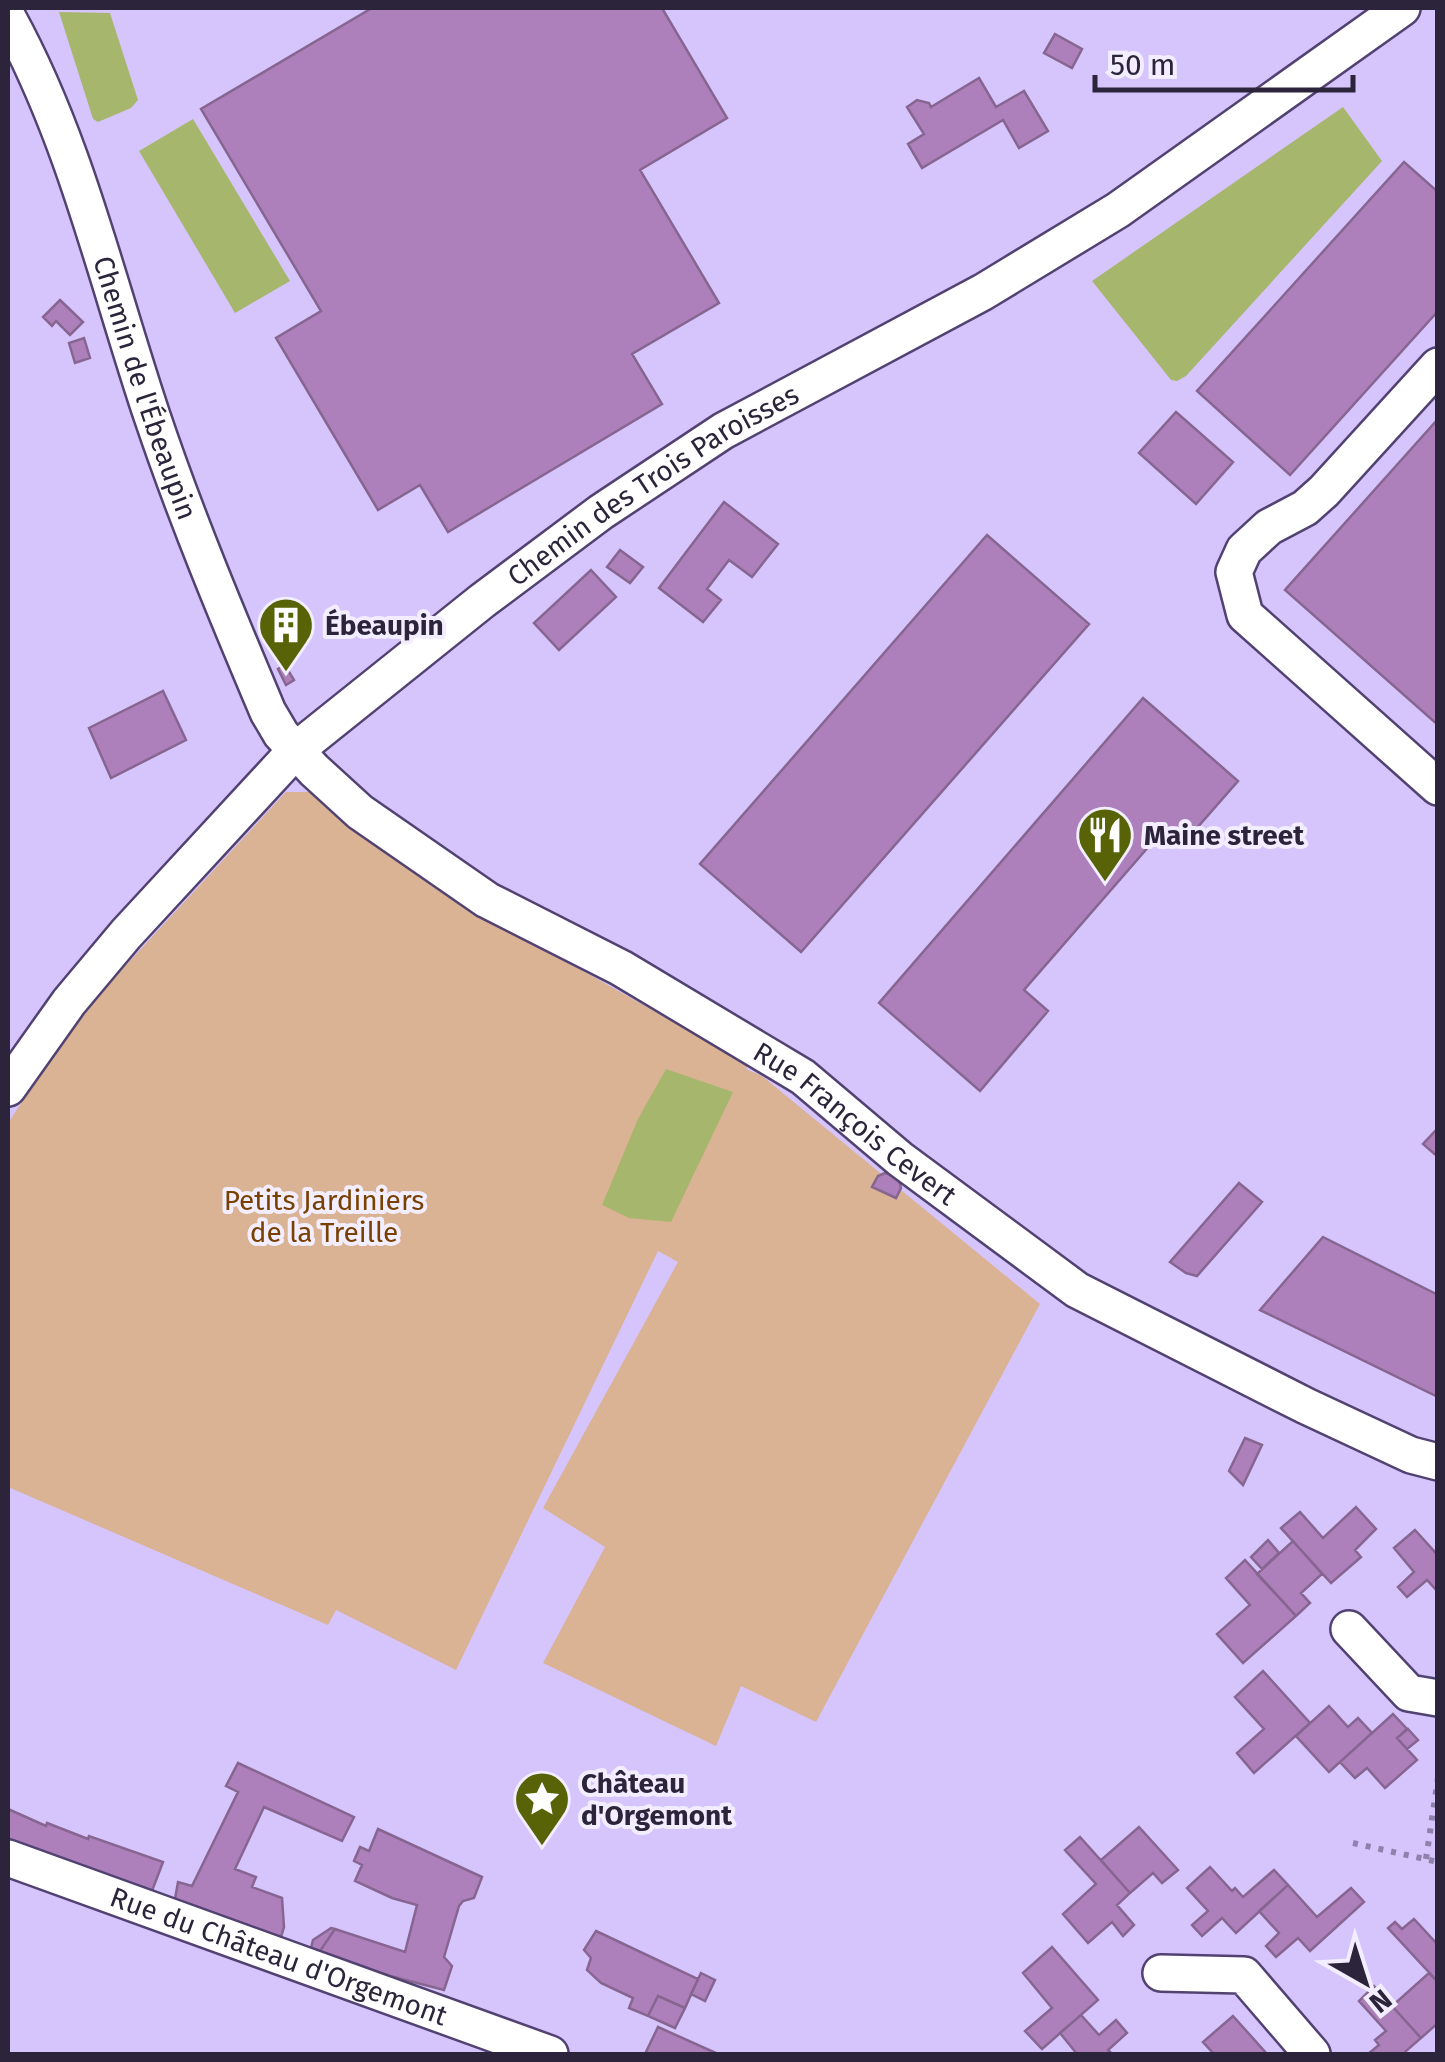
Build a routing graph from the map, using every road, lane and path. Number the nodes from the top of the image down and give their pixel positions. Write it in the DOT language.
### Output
graph roads {
  1 [pos="1402,8"];
  2 [pos="8,18"];
  3 [pos="1438,366"];
  4 [pos="296,750"];
  5 [pos="1438,788"];
  6 [pos="8,1088"];
  7 [pos="1438,1462"];
  8 [pos="1349,1629"];
  9 [pos="1438,1698"];
  10 [pos="1438,1778"];
  11 [pos="1352,1842"];
  12 [pos="8,1858"];
  13 [pos="1426,1859"];
  14 [pos="1438,1862"];
  15 [pos="1160,1973"];
  16 [pos="550,2054"];
  17 [pos="1312,2054"];
  1 -- 4 [label="street, Chemin des Trois Paroisses"];
  2 -- 4 [label="street, Chemin de l'Ébeaupin"];
  3 -- 5 [label="street"];
  4 -- 6 [label="street, Chemin des Trois Paroisses"];
  4 -- 7 [label="street, Rue François Cevert"];
  8 -- 9 [label="street"];
  10 -- 13 [label="path"];
  11 -- 13 [label="path"];
  12 -- 16 [label="street, Rue du Château d'Orgemont"];
  13 -- 14 [label="path"];
  15 -- 17 [label="street"];
}
